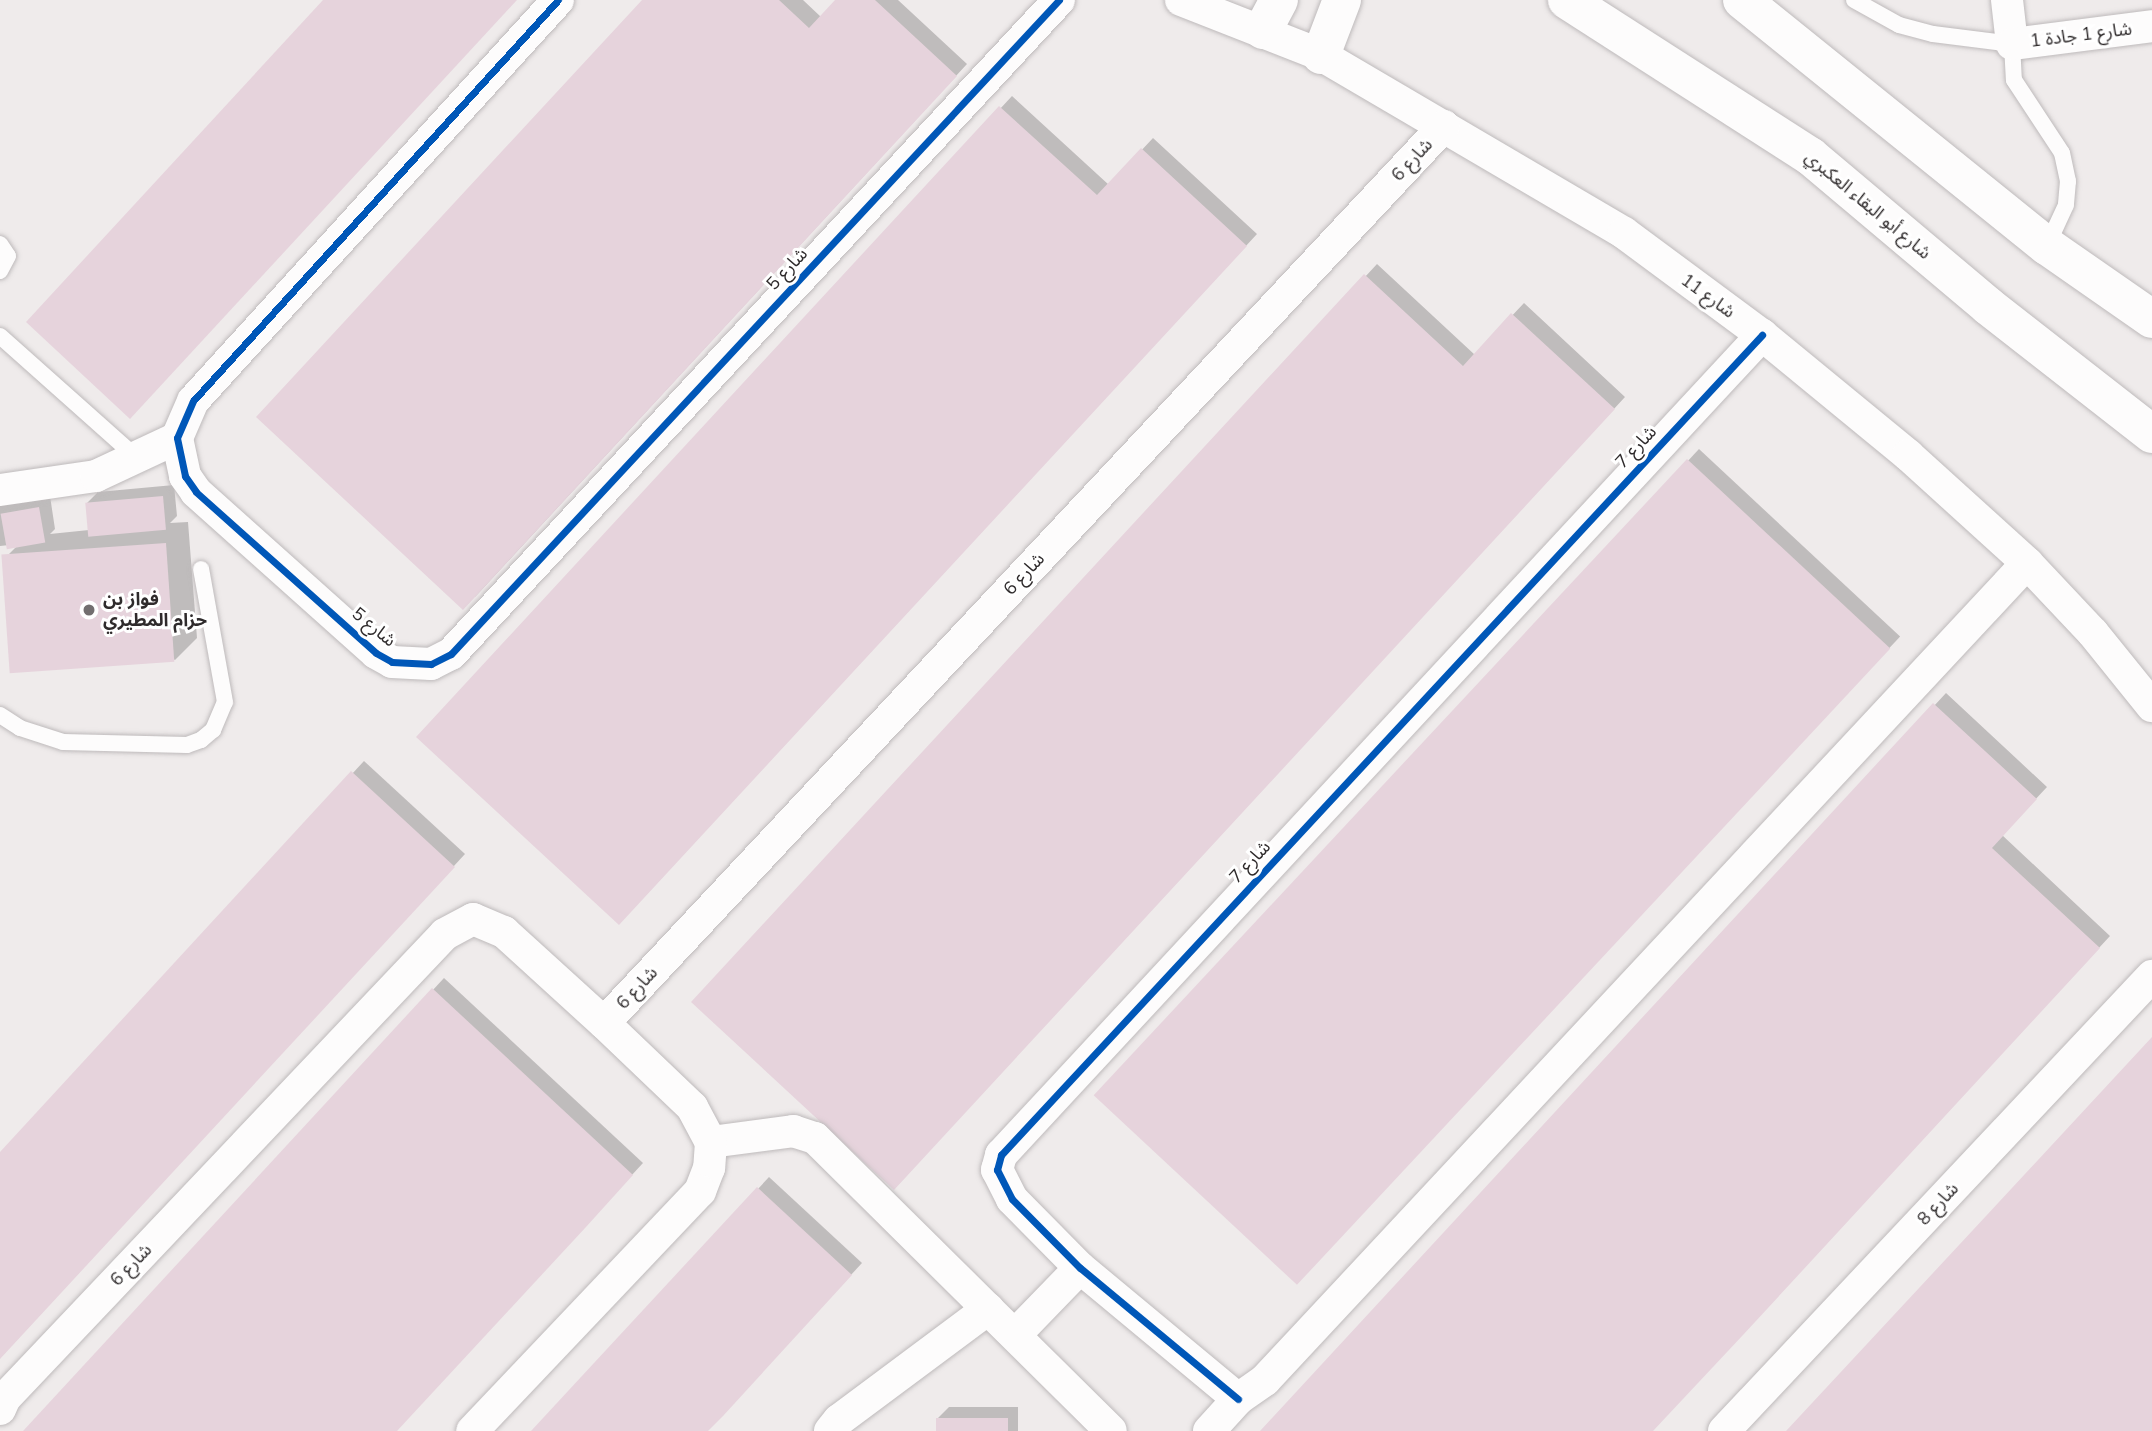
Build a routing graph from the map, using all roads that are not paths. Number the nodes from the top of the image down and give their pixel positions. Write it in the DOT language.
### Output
graph roads {
  1 [pos="558,0"];
  2 [pos="1059,0"];
  3 [pos="1181,0"];
  4 [pos="1342,0"];
  5 [pos="1742,0"];
  6 [pos="1854,0"];
  7 [pos="2007,0"];
  8 [pos="1567,2"];
  9 [pos="1271,15"];
  10 [pos="2152,26"];
  11 [pos="2012,44"];
  12 [pos="1321,55"];
  13 [pos="1444,126"];
  14 [pos="0,244"];
  15 [pos="2047,246"];
  16 [pos="0,271"];
  17 [pos="2152,319"];
  18 [pos="1762,335"];
  19 [pos="0,336"];
  20 [pos="2152,434"];
  21 [pos="177,438"];
  22 [pos="138,459"];
  23 [pos="0,490"];
  24 [pos="2027,563"];
  25 [pos="201,569"];
  26 [pos="2152,706"];
  27 [pos="0,715"];
  28 [pos="2152,976"];
  29 [pos="604,1023"];
  30 [pos="711,1142"];
  31 [pos="1080,1268"];
  32 [pos="988,1309"];
  33 [pos="1016,1334"];
  34 [pos="1238,1399"];
  35 [pos="0,1409"];
  36 [pos="472,1431"];
  37 [pos="830,1431"];
  38 [pos="1111,1431"];
  39 [pos="1209,1431"];
  40 [pos="1724,1431"];
  1 -- 21 [label="street"];
  2 -- 21 [label="street, شارع 5"];
  3 -- 9 [label="street, شارع 11"];
  4 -- 12 [label="main road"];
  5 -- 15 [label="main road"];
  6 -- 11 [label="lane"];
  7 -- 11 [label="street, شارع 1 جادة 1"];
  8 -- 20 [label="main road, شارع أبو البقاء العكبري"];
  9 -- 12 [label="street, شارع 11"];
  10 -- 11 [label="street, شارع 1 جادة 1"];
  11 -- 15 [label="lane"];
  12 -- 13 [label="street, شارع 11"];
  13 -- 18 [label="street, شارع 11"];
  13 -- 29 [label="street, شارع 6"];
  14 -- 16 [label="lane"];
  15 -- 17 [label="main road"];
  18 -- 24 [label="street, شارع 11"];
  18 -- 31 [label="street, شارع 7"];
  19 -- 22 [label="lane"];
  21 -- 22 [label="street"];
  22 -- 23 [label="street"];
  24 -- 26 [label="street, شارع 11"];
  24 -- 34 [label="street"];
  25 -- 27 [label="lane"];
  28 -- 40 [label="street, شارع 8"];
  29 -- 30 [label="street, شارع 6"];
  29 -- 35 [label="street, شارع 6"];
  30 -- 32 [label="street"];
  30 -- 36 [label="street"];
  31 -- 33 [label="street"];
  31 -- 34 [label="street, شارع 7"];
  32 -- 33 [label="street"];
  32 -- 37 [label="street"];
  33 -- 38 [label="street"];
  34 -- 39 [label="street"];
}
